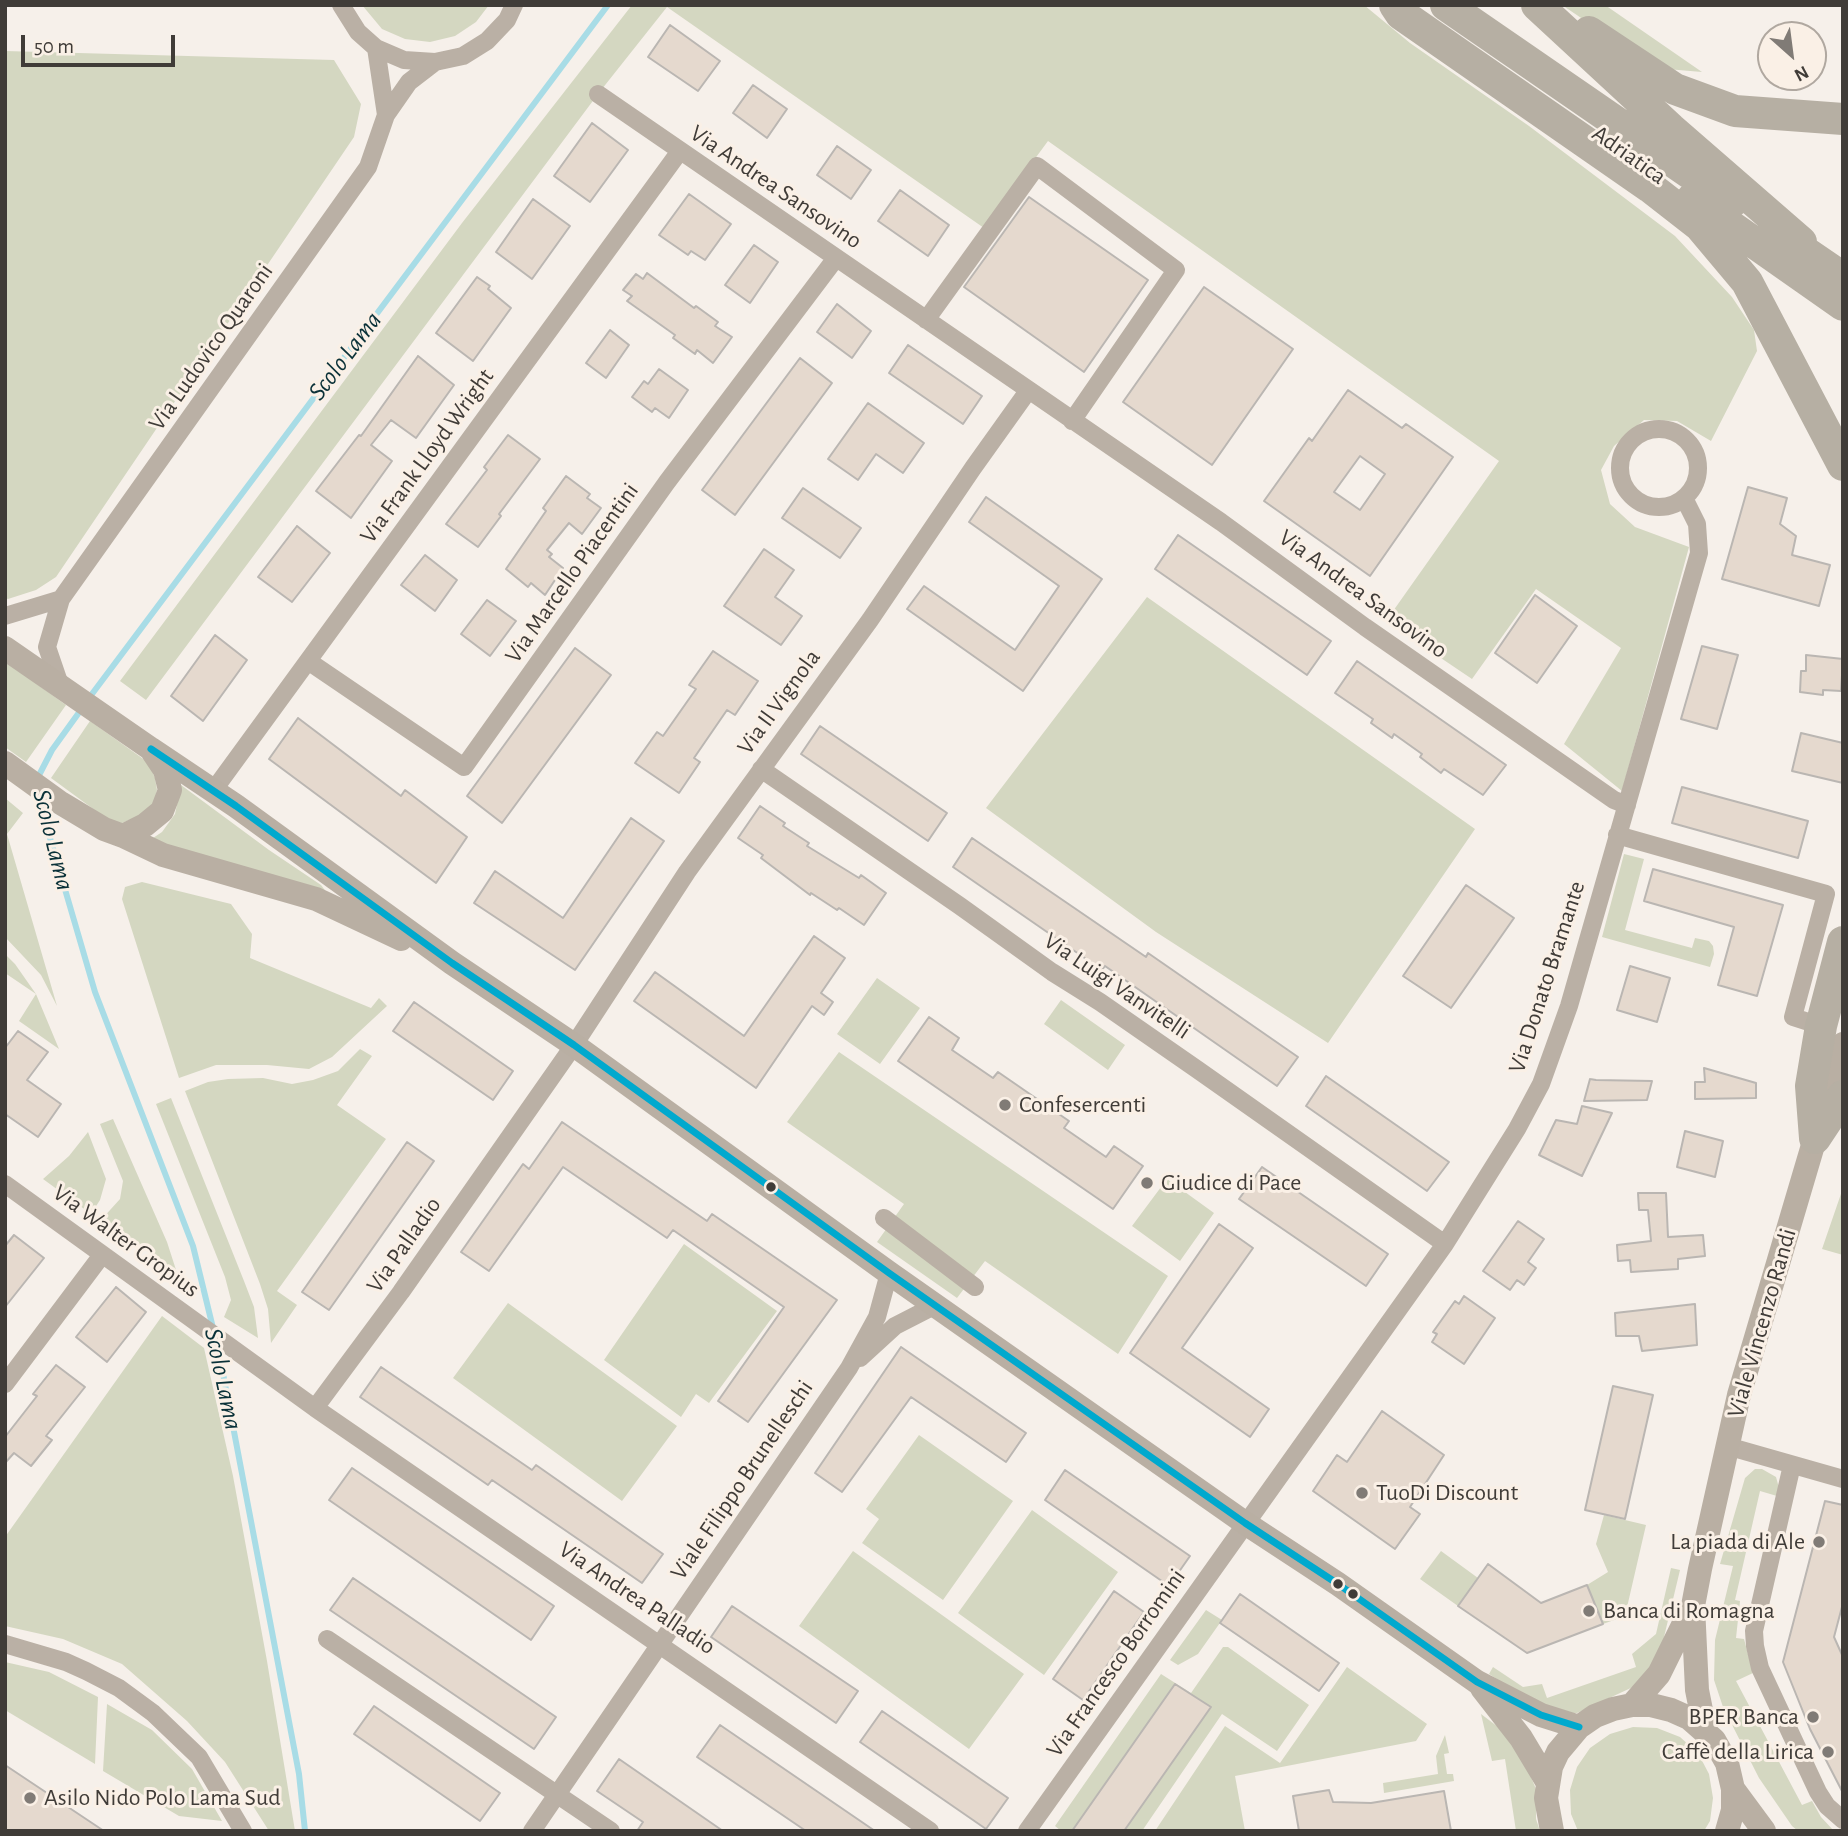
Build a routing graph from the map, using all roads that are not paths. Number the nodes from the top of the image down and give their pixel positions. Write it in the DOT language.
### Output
graph roads {
  1 [pos="341,5"];
  2 [pos="514,5"];
  3 [pos="1395,5"];
  4 [pos="1415,5"];
  5 [pos="1446,5"];
  6 [pos="1537,5"];
  7 [pos="1549,5"];
  8 [pos="376,48"];
  9 [pos="435,62"];
  10 [pos="598,94"];
  11 [pos="386,115"];
  12 [pos="1843,119"];
  13 [pos="680,151"];
  14 [pos="836,258"];
  15 [pos="1843,277"];
  16 [pos="1843,305"];
  17 [pos="926,320"];
  18 [pos="1028,391"];
  19 [pos="1072,421"];
  20 [pos="1843,465"];
  21 [pos="1684,498"];
  22 [pos="61,599"];
  23 [pos="5,616"];
  24 [pos="5,648"];
  25 [pos="308,661"];
  26 [pos="60,685"];
  27 [pos="151,749"];
  28 [pos="10,769"];
  29 [pos="761,769"];
  30 [pos="214,791"];
  31 [pos="1627,805"];
  32 [pos="1617,835"];
  33 [pos="123,836"];
  34 [pos="1843,942"];
  35 [pos="452,963"];
  36 [pos="1832,1035"];
  37 [pos="574,1045"];
  38 [pos="1843,1096"];
  39 [pos="1815,1139"];
  40 [pos="5,1184"];
  41 [pos="884,1218"];
  42 [pos="1445,1244"];
  43 [pos="102,1255"];
  44 [pos="889,1273"];
  45 [pos="975,1287"];
  46 [pos="936,1305"];
  47 [pos="849,1368"];
  48 [pos="5,1384"];
  49 [pos="315,1408"];
  50 [pos="1727,1446"];
  51 [pos="1792,1465"];
  52 [pos="1843,1479"];
  53 [pos="1245,1523"];
  54 [pos="1693,1606"];
  55 [pos="327,1639"];
  56 [pos="660,1643"];
  57 [pos="5,1644"];
  58 [pos="1477,1682"];
  59 [pos="1632,1705"];
  60 [pos="1579,1727"];
  61 [pos="1705,1730"];
  62 [pos="1548,1783"];
  63 [pos="1733,1789"];
  64 [pos="558,1794"];
  65 [pos="1843,1819"];
  66 [pos="243,1831"];
  67 [pos="532,1831"];
  68 [pos="611,1831"];
  69 [pos="930,1831"];
  70 [pos="1027,1831"];
  71 [pos="1552,1831"];
  72 [pos="1727,1831"];
  73 [pos="1764,1831"];
  1 -- 8 [label="street"];
  2 -- 9 [label="street"];
  3 -- 20 [label="highway"];
  4 -- 16 [label="highway, Adriatica"];
  5 -- 15 [label="highway, Adriatica"];
  6 -- 15 [label="highway"];
  7 -- 12 [label="highway"];
  8 -- 9 [label="street"];
  8 -- 11 [label="street, Via Ludovico Quaroni"];
  9 -- 11 [label="street, Via Ludovico Quaroni"];
  10 -- 13 [label="street, Via Andrea Sansovino"];
  11 -- 22 [label="street, Via Ludovico Quaroni"];
  13 -- 14 [label="street, Via Andrea Sansovino"];
  13 -- 25 [label="street, Via Frank Lloyd Wright"];
  14 -- 17 [label="street, Via Andrea Sansovino"];
  14 -- 25 [label="street, Via Marcello Piacentini"];
  17 -- 18 [label="street, Via Andrea Sansovino"];
  17 -- 19 [label="street"];
  18 -- 19 [label="street, Via Andrea Sansovino"];
  18 -- 29 [label="street, Via Il Vignola"];
  19 -- 31 [label="street, Via Andrea Sansovino"];
  21 -- 21 [label="street"];
  21 -- 31 [label="street, Via Donato Bramante"];
  22 -- 23 [label="street"];
  22 -- 26 [label="street, Via Ludovico Quaroni"];
  24 -- 26 [label="main road"];
  25 -- 30 [label="street, Via Frank Lloyd Wright"];
  26 -- 27 [label="main road"];
  27 -- 30 [label="main road"];
  27 -- 33 [label="main road"];
  28 -- 33 [label="main road"];
  29 -- 37 [label="street, Via Il Vignola"];
  29 -- 42 [label="street, Via Luigi Vanvitelli"];
  30 -- 35 [label="main road"];
  31 -- 32 [label="street, Via Donato Bramante"];
  32 -- 36 [label="street"];
  32 -- 42 [label="street, Via Donato Bramante"];
  33 -- 35 [label="main road"];
  34 -- 36 [label="highway"];
  35 -- 37 [label="main road"];
  36 -- 39 [label="highway"];
  37 -- 44 [label="main road"];
  37 -- 49 [label="street, Via Palladio"];
  38 -- 39 [label="highway"];
  39 -- 50 [label="main road, Viale Vincenzo Randi"];
  40 -- 43 [label="street, Via Walter Gropius"];
  41 -- 45 [label="street"];
  42 -- 53 [label="street, Via Donato Bramante"];
  43 -- 48 [label="street"];
  43 -- 49 [label="street, Via Walter Gropius"];
  44 -- 46 [label="main road"];
  44 -- 47 [label="street, Viale Filippo Brunelleschi"];
  46 -- 47 [label="street, Viale Filippo Brunelleschi"];
  46 -- 53 [label="main road"];
  47 -- 56 [label="street, Viale Filippo Brunelleschi"];
  49 -- 56 [label="street, Via Andrea Palladio"];
  50 -- 51 [label="street"];
  50 -- 54 [label="main road, Viale Vincenzo Randi"];
  51 -- 52 [label="street"];
  51 -- 65 [label="street"];
  53 -- 58 [label="main road"];
  53 -- 70 [label="street, Via Francesco Borromini"];
  54 -- 59 [label="main road, Viale Vincenzo Randi"];
  54 -- 61 [label="main road, Viale Vincenzo Randi"];
  55 -- 64 [label="street"];
  56 -- 64 [label="street, Viale Filippo Brunelleschi"];
  56 -- 69 [label="street, Via Andrea Palladio"];
  57 -- 66 [label="street"];
  58 -- 60 [label="main road"];
  58 -- 62 [label="main road"];
  59 -- 60 [label="main road"];
  59 -- 61 [label="main road"];
  60 -- 62 [label="main road"];
  61 -- 63 [label="main road"];
  62 -- 71 [label="main road"];
  63 -- 72 [label="main road"];
  63 -- 73 [label="main road"];
  64 -- 67 [label="street, Viale Filippo Brunelleschi"];
  64 -- 68 [label="street"];
}
